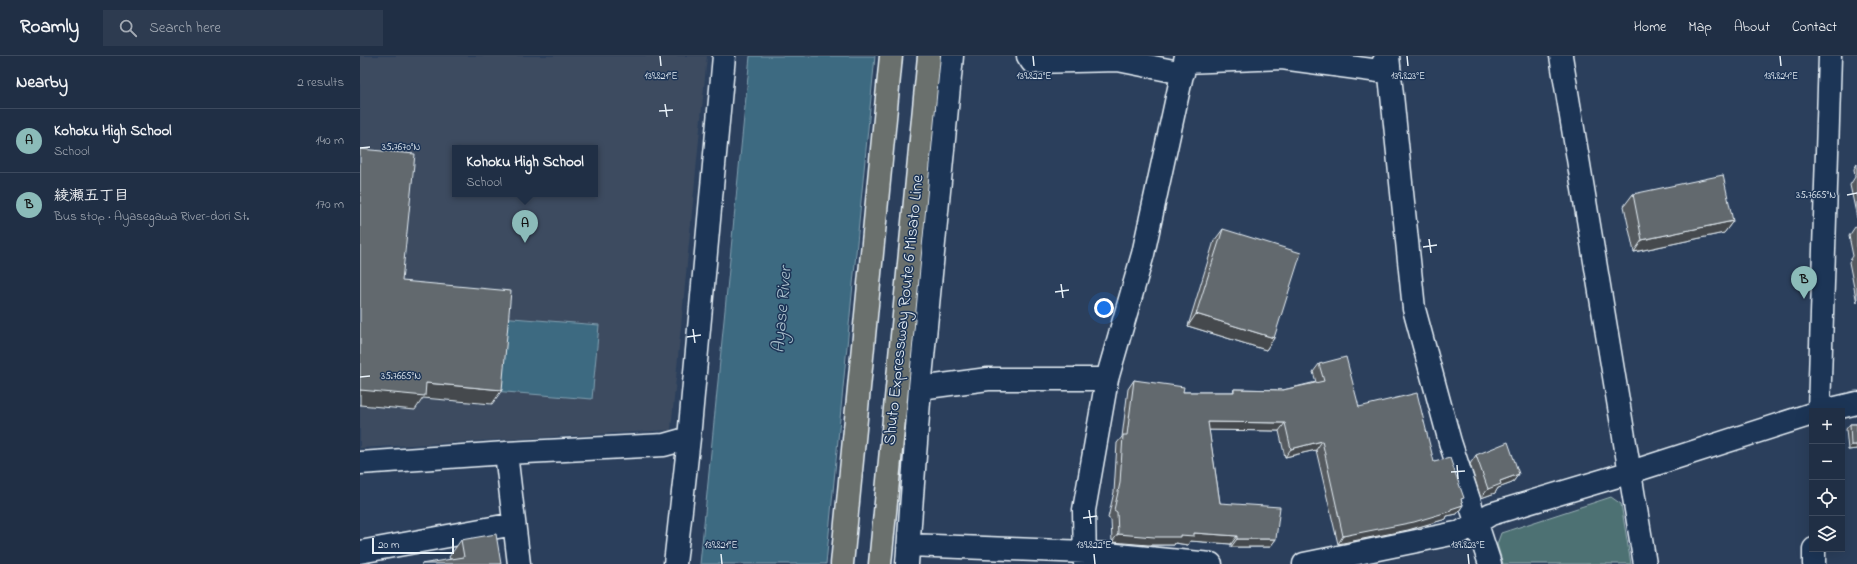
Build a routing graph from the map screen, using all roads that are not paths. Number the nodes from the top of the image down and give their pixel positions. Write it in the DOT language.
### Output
graph roads {
  1 [pos="724,56"];
  2 [pos="891,56"];
  3 [pos="929,56"];
  4 [pos="952,56"];
  5 [pos="1028,56"];
  6 [pos="1387,56"];
  7 [pos="1561,56"];
  8 [pos="1830,56"];
  9 [pos="1185,64"];
  10 [pos="1107,378"];
  11 [pos="920,388"];
  12 [pos="1857,403"];
  13 [pos="1819,408"];
  14 [pos="1836,408"];
  15 [pos="1809,415"];
  16 [pos="689,438"];
  17 [pos="506,453"];
  18 [pos="360,463"];
  19 [pos="1631,472"];
  20 [pos="1477,522"];
  21 [pos="514,524"];
  22 [pos="360,552"];
  23 [pos="1814,552"];
  24 [pos="908,555"];
  25 [pos="1085,558"];
  26 [pos="519,564"];
  27 [pos="675,564"];
  28 [pos="842,564"];
  29 [pos="880,564"];
  30 [pos="1211,564"];
  31 [pos="1304,564"];
  32 [pos="1490,564"];
  33 [pos="1645,564"];
  34 [pos="1814,564"];
  1 -- 16 [label="street"];
  2 -- 28 [label="highway"];
  3 -- 29 [label="highway, Shuto Expressway Route 6 Misato Line"];
  4 -- 11 [label="street"];
  5 -- 9 [label="street"];
  6 -- 9 [label="street"];
  6 -- 20 [label="street"];
  7 -- 19 [label="street"];
  8 -- 13 [label="street"];
  9 -- 10 [label="street"];
  10 -- 11 [label="street"];
  10 -- 25 [label="street"];
  11 -- 24 [label="street"];
  12 -- 14 [label="street"];
  15 -- 19 [label="street"];
  16 -- 17 [label="street"];
  16 -- 27 [label="street"];
  17 -- 18 [label="street"];
  17 -- 21 [label="street"];
  19 -- 20 [label="street"];
  19 -- 33 [label="street"];
  20 -- 31 [label="street"];
  20 -- 32 [label="street"];
  21 -- 22 [label="street"];
  21 -- 26 [label="street"];
  23 -- 34 [label="street"];
  24 -- 25 [label="street"];
  25 -- 30 [label="street"];
}
